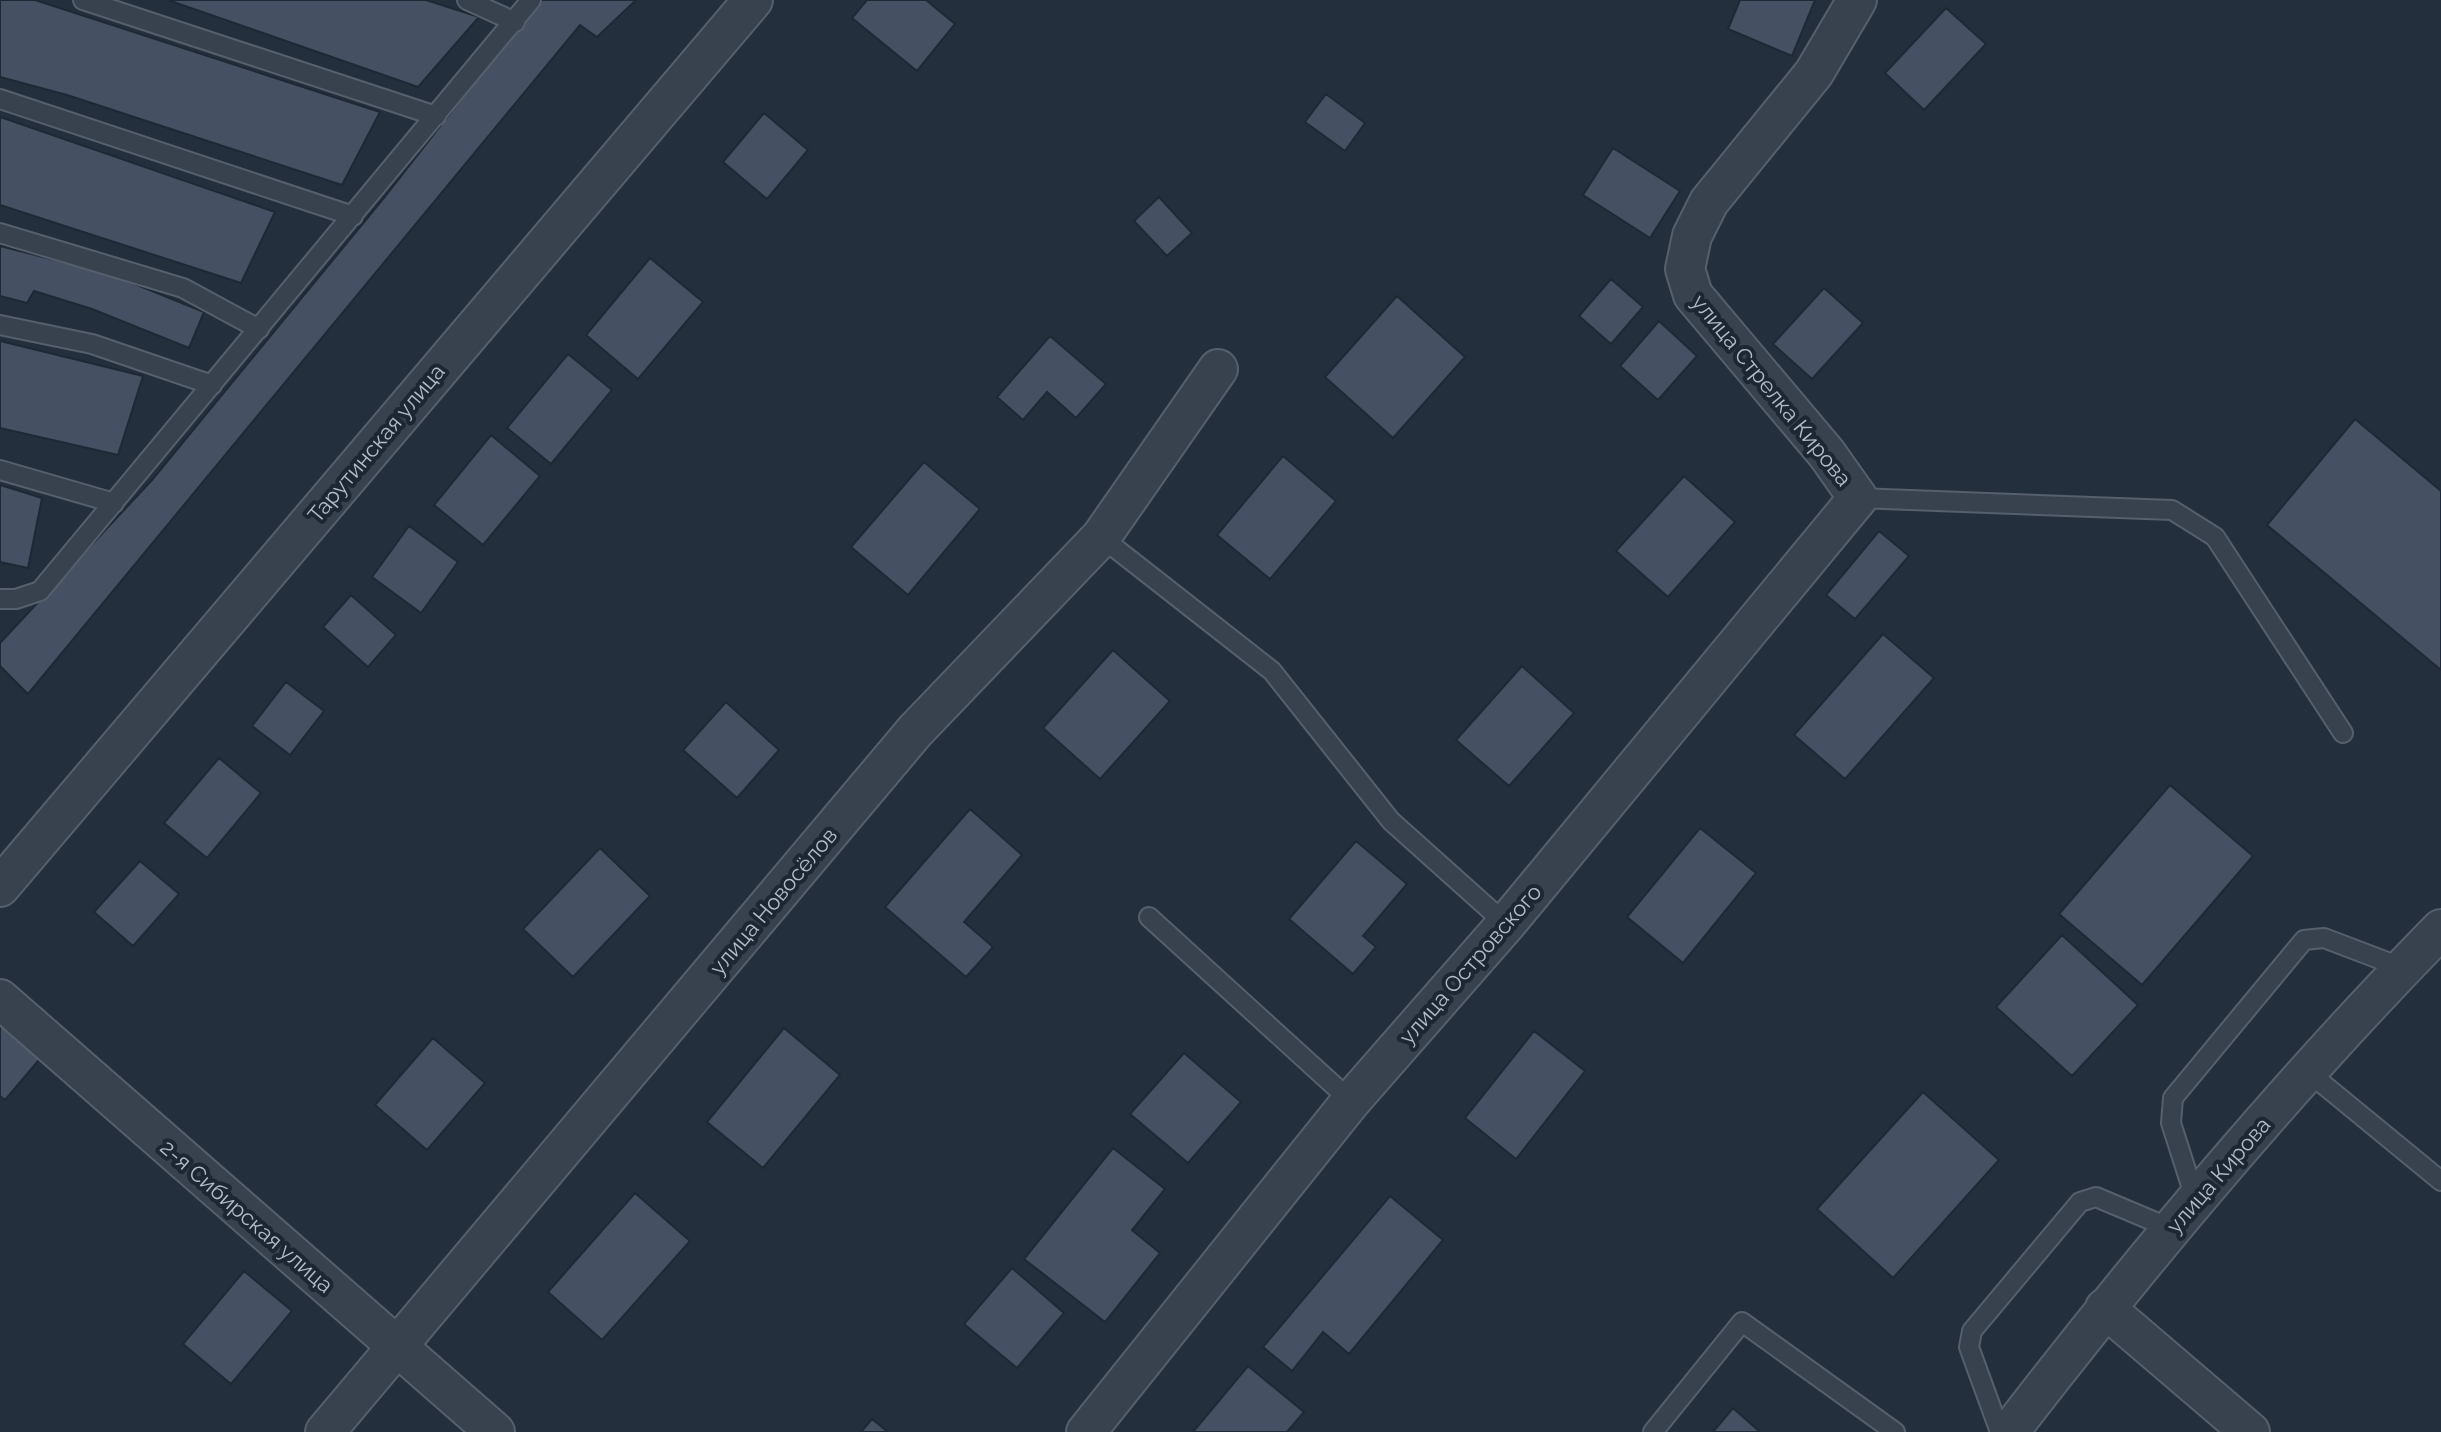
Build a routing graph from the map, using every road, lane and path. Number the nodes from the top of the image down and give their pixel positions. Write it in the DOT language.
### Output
graph roads {
  1 [pos="83,0"];
  2 [pos="467,0"];
  3 [pos="531,0"];
  4 [pos="753,0"];
  5 [pos="1857,0"];
  6 [pos="515,22"];
  7 [pos="0,99"];
  8 [pos="436,116"];
  9 [pos="353,216"];
  10 [pos="0,233"];
  11 [pos="0,325"];
  12 [pos="259,329"];
  13 [pos="1218,369"];
  14 [pos="212,385"];
  15 [pos="0,470"];
  16 [pos="1858,498"];
  17 [pos="114,503"];
  18 [pos="1101,537"];
  19 [pos="0,599"];
  20 [pos="2343,733"];
  21 [pos="0,887"];
  22 [pos="1149,917"];
  23 [pos="1506,924"];
  24 [pos="2441,929"];
  25 [pos="2403,968"];
  26 [pos="0,999"];
  27 [pos="2307,1071"];
  28 [pos="1351,1101"];
  29 [pos="2441,1181"];
  30 [pos="2184,1216"];
  31 [pos="2105,1308"];
  32 [pos="398,1348"];
  33 [pos="325,1432"];
  34 [pos="495,1432"];
  35 [pos="1086,1432"];
  36 [pos="1653,1432"];
  37 [pos="1895,1432"];
  38 [pos="2000,1432"];
  39 [pos="2009,1432"];
  40 [pos="2250,1432"];
  1 -- 8 [label="lane"];
  2 -- 6 [label="lane"];
  3 -- 6 [label="lane"];
  4 -- 21 [label="street, Тарутинская улица"];
  5 -- 16 [label="street, улица Стрелка Кирова"];
  6 -- 8 [label="lane"];
  7 -- 9 [label="lane"];
  8 -- 9 [label="lane"];
  9 -- 12 [label="lane"];
  10 -- 12 [label="lane"];
  11 -- 14 [label="lane"];
  12 -- 14 [label="lane"];
  13 -- 18 [label="street, улица Новосёлов"];
  14 -- 17 [label="lane"];
  15 -- 17 [label="lane"];
  16 -- 20 [label="lane"];
  16 -- 23 [label="street, улица Островского"];
  17 -- 19 [label="lane"];
  18 -- 23 [label="lane"];
  18 -- 32 [label="street, улица Новосёлов"];
  22 -- 28 [label="lane"];
  23 -- 28 [label="street, улица Островского"];
  24 -- 25 [label="street, улица Кирова"];
  25 -- 27 [label="street, улица Кирова"];
  25 -- 30 [label="lane"];
  26 -- 32 [label="street, 2-я Сибирская улица"];
  27 -- 29 [label="lane"];
  27 -- 30 [label="street, улица Кирова"];
  28 -- 35 [label="street, улица Островского"];
  30 -- 31 [label="street, улица Кирова"];
  30 -- 38 [label="lane"];
  31 -- 39 [label="street, улица Кирова"];
  31 -- 40 [label="street"];
  32 -- 33 [label="street, улица Новосёлов"];
  32 -- 34 [label="street, 2-я Сибирская улица"];
  36 -- 37 [label="lane"];
}
